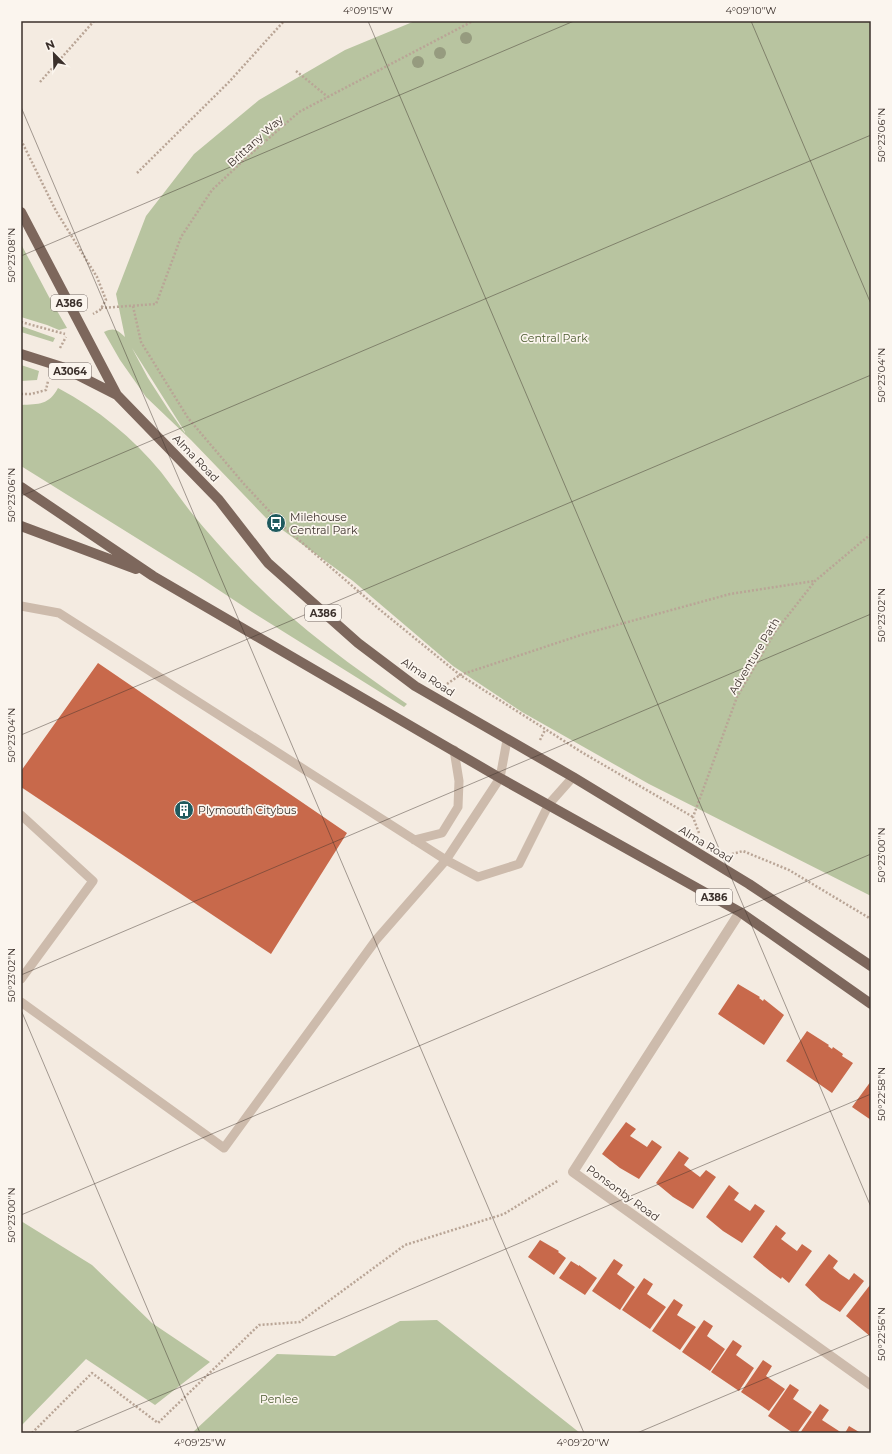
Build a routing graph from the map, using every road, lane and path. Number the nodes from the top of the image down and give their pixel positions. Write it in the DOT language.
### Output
graph roads {
  1 [pos="94,21"];
  2 [pos="284,21"];
  3 [pos="473,21"];
  4 [pos="296,72"];
  5 [pos="40,82"];
  6 [pos="328,97"];
  7 [pos="21,140"];
  8 [pos="137,173"];
  9 [pos="21,212"];
  10 [pos="133,306"];
  11 [pos="100,308"];
  12 [pos="21,322"];
  13 [pos="79,322"];
  14 [pos="67,335"];
  15 [pos="21,354"];
  16 [pos="117,395"];
  17 [pos="21,487"];
  18 [pos="21,526"];
  19 [pos="871,534"];
  20 [pos="153,576"];
  21 [pos="815,581"];
  22 [pos="21,606"];
  23 [pos="460,675"];
  24 [pos="431,695"];
  25 [pos="507,740"];
  26 [pos="454,750"];
  27 [pos="573,777"];
  28 [pos="500,778"];
  29 [pos="549,804"];
  30 [pos="21,816"];
  31 [pos="693,817"];
  32 [pos="414,840"];
  33 [pos="446,860"];
  34 [pos="709,860"];
  35 [pos="740,912"];
  36 [pos="871,919"];
  37 [pos="871,966"];
  38 [pos="21,979"];
  39 [pos="21,1002"];
  40 [pos="871,1004"];
  41 [pos="573,1172"];
  42 [pos="871,1385"];
  43 [pos="32,1433"];
  1 -- 5 [label="path"];
  2 -- 8 [label="path"];
  3 -- 6 [label="path, Brittany Way"];
  4 -- 6 [label="path"];
  6 -- 10 [label="path, Brittany Way"];
  7 -- 11 [label="path"];
  9 -- 13 [label="main road, A386"];
  10 -- 11 [label="path, Brittany Way"];
  10 -- 23 [label="path"];
  11 -- 13 [label="path"];
  12 -- 14 [label="path"];
  13 -- 16 [label="main road, A386"];
  15 -- 16 [label="main road, Alma Road / A3064"];
  16 -- 24 [label="main road, Alma Road / A386"];
  17 -- 20 [label="main road, A386"];
  18 -- 20 [label="main road, A386"];
  19 -- 21 [label="path, Adventure Path"];
  20 -- 26 [label="main road, A386"];
  21 -- 23 [label="path"];
  21 -- 31 [label="path, Adventure Path"];
  22 -- 32 [label="lane"];
  23 -- 24 [label="path"];
  23 -- 31 [label="path"];
  24 -- 25 [label="main road, Alma Road / A386"];
  25 -- 27 [label="main road, Alma Road / A386"];
  25 -- 28 [label="lane"];
  26 -- 28 [label="main road, A386"];
  26 -- 32 [label="lane"];
  27 -- 29 [label="lane"];
  27 -- 34 [label="main road, Alma Road / A386"];
  28 -- 29 [label="main road, A386"];
  28 -- 33 [label="lane"];
  29 -- 33 [label="lane"];
  29 -- 35 [label="main road, A386"];
  30 -- 38 [label="lane"];
  31 -- 34 [label="path"];
  32 -- 33 [label="lane"];
  33 -- 39 [label="lane"];
  34 -- 36 [label="path"];
  34 -- 37 [label="main road, Alma Road / A386"];
  35 -- 40 [label="main road, A386"];
  35 -- 41 [label="street, Ponsonby Road"];
  41 -- 42 [label="street, Ponsonby Road"];
  41 -- 43 [label="path"];
}
